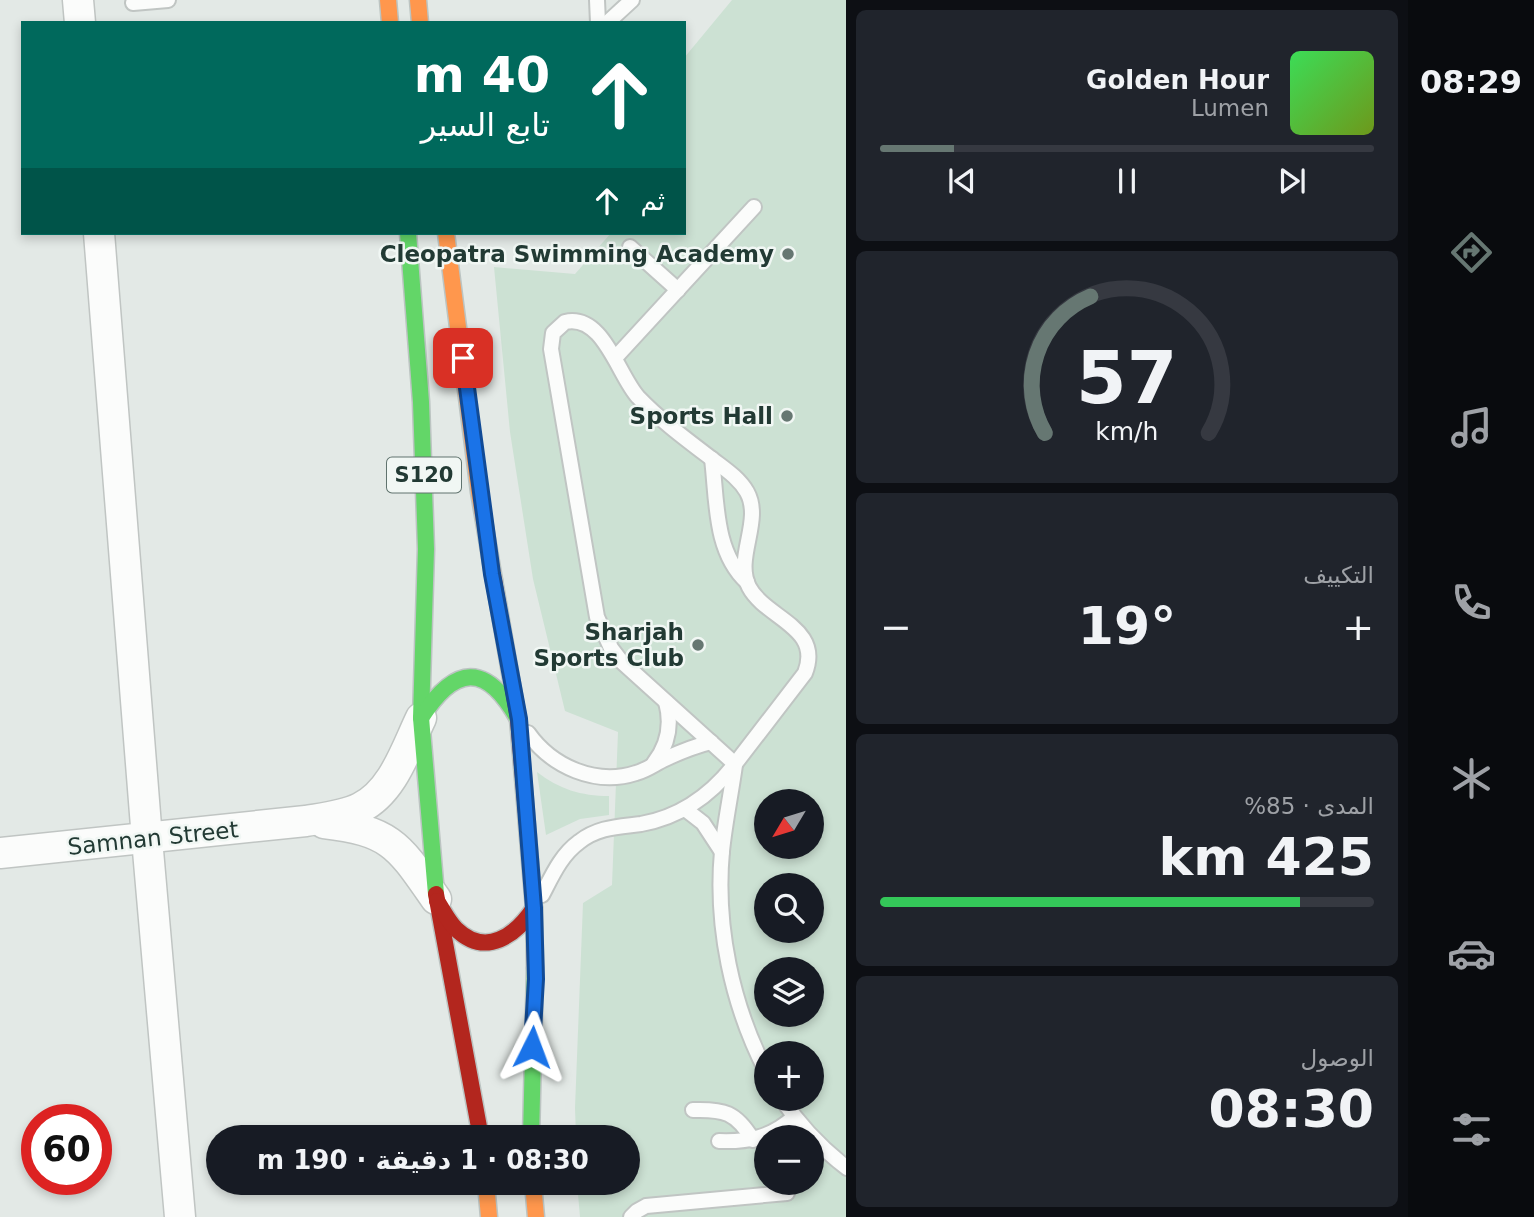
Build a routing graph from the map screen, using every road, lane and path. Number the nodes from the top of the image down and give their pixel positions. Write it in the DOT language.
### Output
graph roads {
  1 [pos="78,0"];
  2 [pos="168,0"];
  3 [pos="388,0"];
  4 [pos="418,0"];
  5 [pos="597,0"];
  6 [pos="632,0"];
  7 [pos="133,3"];
  8 [pos="80,21"];
  9 [pos="390,21"];
  10 [pos="421,21"];
  11 [pos="598,21"];
  12 [pos="609,21"];
  13 [pos="754,207"];
  14 [pos="99,235"];
  15 [pos="408,235"];
  16 [pos="446,235"];
  17 [pos="630,247"];
  18 [pos="678,290"];
  19 [pos="615,358"];
  20 [pos="712,459"];
  21 [pos="747,582"];
  22 [pos="666,702"];
  23 [pos="421,718"];
  24 [pos="519,719"];
  25 [pos="711,742"];
  26 [pos="735,764"];
  27 [pos="651,766"];
  28 [pos="685,809"];
  29 [pos="306,821"];
  30 [pos="147,839"];
  31 [pos="0,853"];
  32 [pos="722,853"];
  33 [pos="436,899"];
  34 [pos="534,908"];
  35 [pos="754,1043"];
  36 [pos="693,1110"];
  37 [pos="790,1111"];
  38 [pos="794,1117"];
  39 [pos="479,1125"];
  40 [pos="531,1125"];
  41 [pos="753,1140"];
  42 [pos="719,1141"];
  43 [pos="846,1168"];
  44 [pos="487,1195"];
  45 [pos="535,1195"];
  46 [pos="765,1195"];
  47 [pos="180,1217"];
  48 [pos="489,1217"];
  49 [pos="536,1217"];
  50 [pos="631,1217"];
  1 -- 8 [label="street"];
  2 -- 7 [label="lane"];
  3 -- 9 [label="main road"];
  4 -- 10 [label="main road"];
  5 -- 11 [label="lane"];
  6 -- 12 [label="lane"];
  13 -- 18 [label="lane"];
  14 -- 30 [label="street"];
  15 -- 23 [label="main road, S120"];
  16 -- 24 [label="main road, S120"];
  17 -- 18 [label="lane"];
  18 -- 19 [label="lane"];
  19 -- 20 [label="lane"];
  19 -- 22 [label="lane"];
  20 -- 21 [label="lane"];
  20 -- 21 [label="lane"];
  21 -- 26 [label="lane"];
  22 -- 25 [label="lane"];
  22 -- 27 [label="lane"];
  23 -- 24 [label="main road"];
  23 -- 29 [label="street, Samnan Street"];
  23 -- 33 [label="main road"];
  24 -- 27 [label="lane"];
  24 -- 34 [label="main road"];
  25 -- 26 [label="lane"];
  25 -- 27 [label="lane"];
  26 -- 28 [label="lane"];
  26 -- 32 [label="lane"];
  28 -- 32 [label="lane"];
  28 -- 34 [label="lane"];
  29 -- 30 [label="street, Samnan Street"];
  29 -- 33 [label="street, Samnan Street"];
  30 -- 31 [label="street, Samnan Street"];
  30 -- 47 [label="street"];
  32 -- 35 [label="lane"];
  33 -- 34 [label="main road"];
  33 -- 39 [label="main road"];
  34 -- 40 [label="main road"];
  36 -- 41 [label="lane"];
  37 -- 38 [label="lane"];
  38 -- 41 [label="lane"];
  38 -- 43 [label="lane"];
  41 -- 42 [label="lane"];
  44 -- 48 [label="main road"];
  45 -- 49 [label="main road"];
  46 -- 50 [label="lane"];
}
